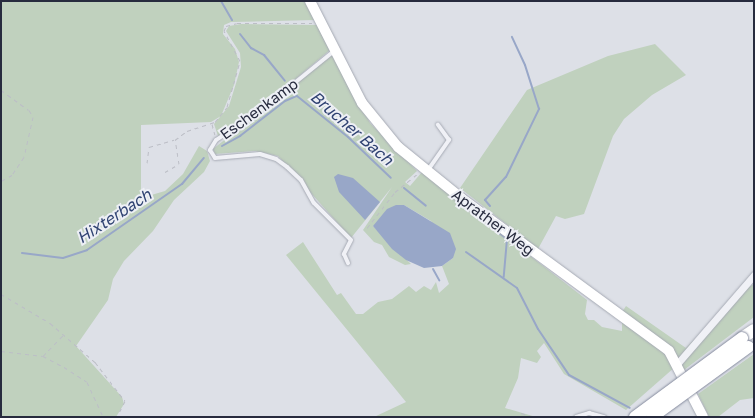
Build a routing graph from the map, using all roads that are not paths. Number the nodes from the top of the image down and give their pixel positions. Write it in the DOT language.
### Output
graph roads {
  1 [pos="310,1"];
  2 [pos="335,51"];
  3 [pos="438,125"];
  4 [pos="424,170"];
  5 [pos="348,263"];
  6 [pos="754,274"];
  7 [pos="754,330"];
  8 [pos="748,342"];
  9 [pos="677,364"];
  10 [pos="576,417"];
  11 [pos="604,417"];
  12 [pos="635,417"];
  13 [pos="652,417"];
  14 [pos="703,417"];
  1 -- 2 [label="street, Aprather Weg"];
  2 -- 4 [label="street, Aprather Weg"];
  2 -- 5 [label="lane, Eschenkamp"];
  3 -- 4 [label="lane"];
  4 -- 9 [label="street, Aprather Weg"];
  6 -- 9 [label="street"];
  7 -- 8 [label="highway"];
  8 -- 12 [label="highway, bridge"];
  8 -- 13 [label="highway, bridge"];
  9 -- 14 [label="street, Aprather Weg"];
  10 -- 11 [label="lane"];
}
